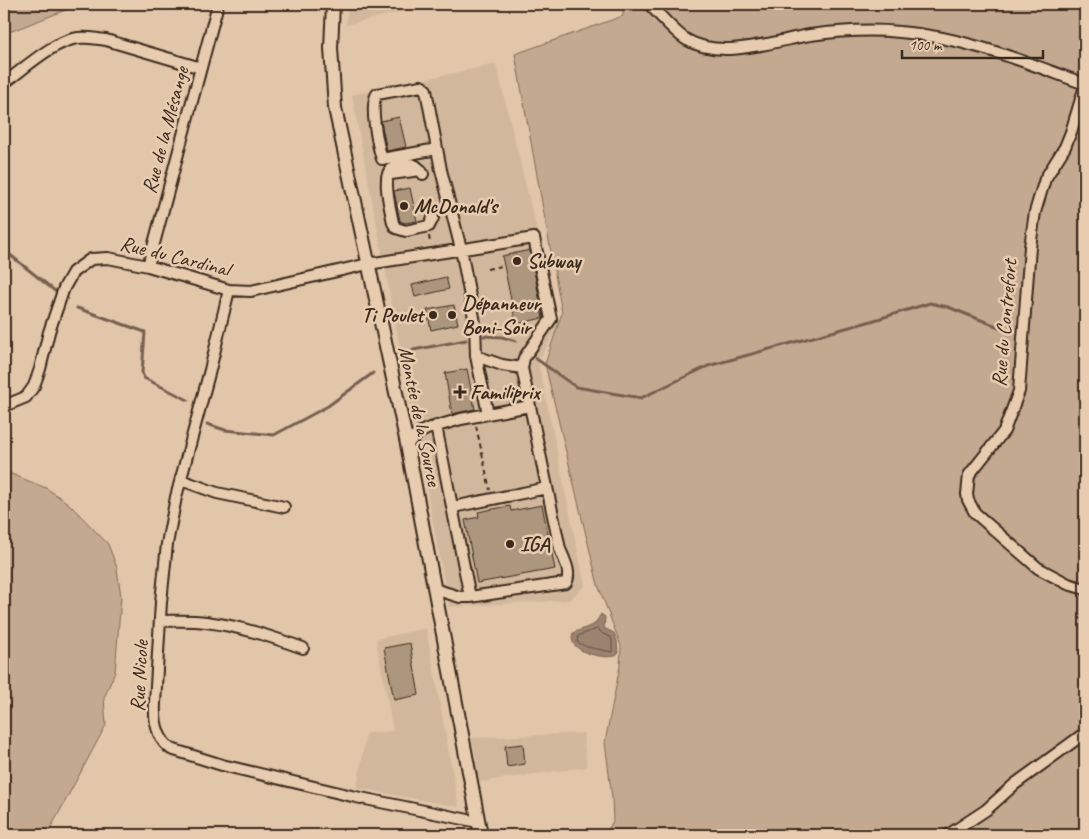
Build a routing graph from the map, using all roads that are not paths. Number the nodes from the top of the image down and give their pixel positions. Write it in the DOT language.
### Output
graph roads {
  1 [pos="218,4"];
  2 [pos="333,4"];
  3 [pos="649,4"];
  4 [pos="201,68"];
  5 [pos="4,83"];
  6 [pos="1085,85"];
  7 [pos="437,149"];
  8 [pos="422,172"];
  9 [pos="433,218"];
  10 [pos="461,249"];
  11 [pos="368,264"];
  12 [pos="148,266"];
  13 [pos="228,290"];
  14 [pos="476,356"];
  15 [pos="522,368"];
  16 [pos="4,406"];
  17 [pos="530,406"];
  18 [pos="488,414"];
  19 [pos="436,426"];
  20 [pos="407,444"];
  21 [pos="181,480"];
  22 [pos="547,488"];
  23 [pos="284,507"];
  24 [pos="452,507"];
  25 [pos="1085,589"];
  26 [pos="434,590"];
  27 [pos="470,597"];
  28 [pos="160,621"];
  29 [pos="303,648"];
  30 [pos="1085,733"];
  31 [pos="478,822"];
  32 [pos="481,835"];
  33 [pos="948,835"];
  1 -- 4 [label="street, Rue de la Mésange"];
  2 -- 11 [label="main road, Montée de la Source"];
  3 -- 6 [label="street"];
  4 -- 5 [label="street"];
  4 -- 12 [label="street, Rue de la Mésange"];
  6 -- 25 [label="street, Rue du Contrefort"];
  7 -- 7 [label="street"];
  7 -- 10 [label="street"];
  8 -- 9 [label="street"];
  10 -- 11 [label="street, Rue du Cardinal"];
  10 -- 14 [label="street"];
  10 -- 15 [label="street, Rue du Cardinal"];
  11 -- 13 [label="street, Rue du Cardinal"];
  11 -- 20 [label="main road, Montée de la Source"];
  12 -- 13 [label="street, Rue du Cardinal"];
  12 -- 16 [label="street, Rue du Cardinal"];
  13 -- 21 [label="street, Rue Nicole"];
  14 -- 15 [label="street"];
  14 -- 18 [label="street"];
  15 -- 17 [label="street"];
  17 -- 18 [label="street"];
  17 -- 22 [label="street"];
  18 -- 19 [label="street"];
  19 -- 20 [label="street"];
  19 -- 24 [label="street"];
  20 -- 26 [label="main road, Montée de la Source"];
  21 -- 23 [label="street"];
  21 -- 28 [label="street, Rue Nicole"];
  22 -- 24 [label="street"];
  22 -- 27 [label="street"];
  24 -- 27 [label="street"];
  26 -- 27 [label="street"];
  26 -- 31 [label="main road, Montée de la Source"];
  28 -- 29 [label="street"];
  28 -- 31 [label="street, Rue Nicole"];
  30 -- 33 [label="street"];
  31 -- 32 [label="main road, Montée de la Source"];
}
